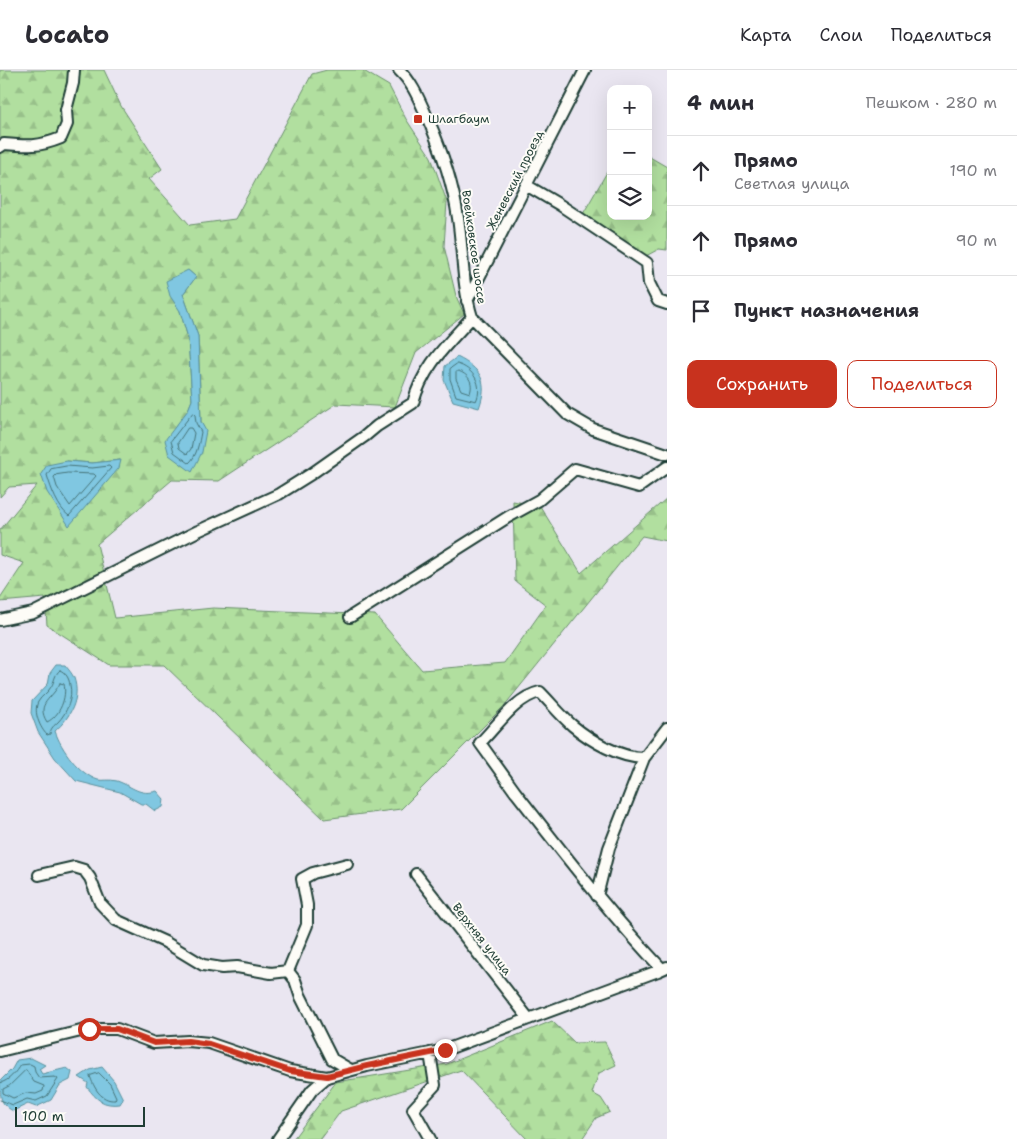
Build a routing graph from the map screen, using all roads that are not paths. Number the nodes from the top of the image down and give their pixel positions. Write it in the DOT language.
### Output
graph roads {
  1 [pos="74,70"];
  2 [pos="585,70"];
  3 [pos="402,71"];
  4 [pos="0,147"];
  5 [pos="526,185"];
  6 [pos="467,301"];
  7 [pos="667,304"];
  8 [pos="472,317"];
  9 [pos="667,454"];
  10 [pos="667,467"];
  11 [pos="350,617"];
  12 [pos="0,620"];
  13 [pos="667,728"];
  14 [pos="644,758"];
  15 [pos="348,864"];
  16 [pos="416,874"];
  17 [pos="39,875"];
  18 [pos="597,896"];
  19 [pos="665,968"];
  20 [pos="288,971"];
  21 [pos="529,1019"];
  22 [pos="0,1050"];
  23 [pos="430,1053"];
  24 [pos="332,1059"];
  25 [pos="351,1070"];
  26 [pos="327,1076"];
  27 [pos="278,1139"];
  28 [pos="430,1139"];
  1 -- 4 [label="street"];
  2 -- 5 [label="street, Женевский проезд"];
  3 -- 6 [label="street, Воейковское шоссе"];
  5 -- 6 [label="street, Женевский проезд"];
  5 -- 7 [label="street"];
  6 -- 8 [label="street, Воейковское шоссе"];
  8 -- 9 [label="street, Воейковское шоссе"];
  8 -- 12 [label="street"];
  10 -- 11 [label="street"];
  13 -- 14 [label="street"];
  14 -- 18 [label="street"];
  14 -- 18 [label="street"];
  15 -- 20 [label="street"];
  16 -- 21 [label="street, Верхняя улица"];
  17 -- 20 [label="street"];
  18 -- 19 [label="street"];
  19 -- 21 [label="street"];
  20 -- 24 [label="street"];
  21 -- 23 [label="street"];
  22 -- 26 [label="street"];
  23 -- 25 [label="street"];
  23 -- 28 [label="street"];
  24 -- 25 [label="street"];
  24 -- 26 [label="street"];
  25 -- 26 [label="street"];
  26 -- 27 [label="street"];
}
